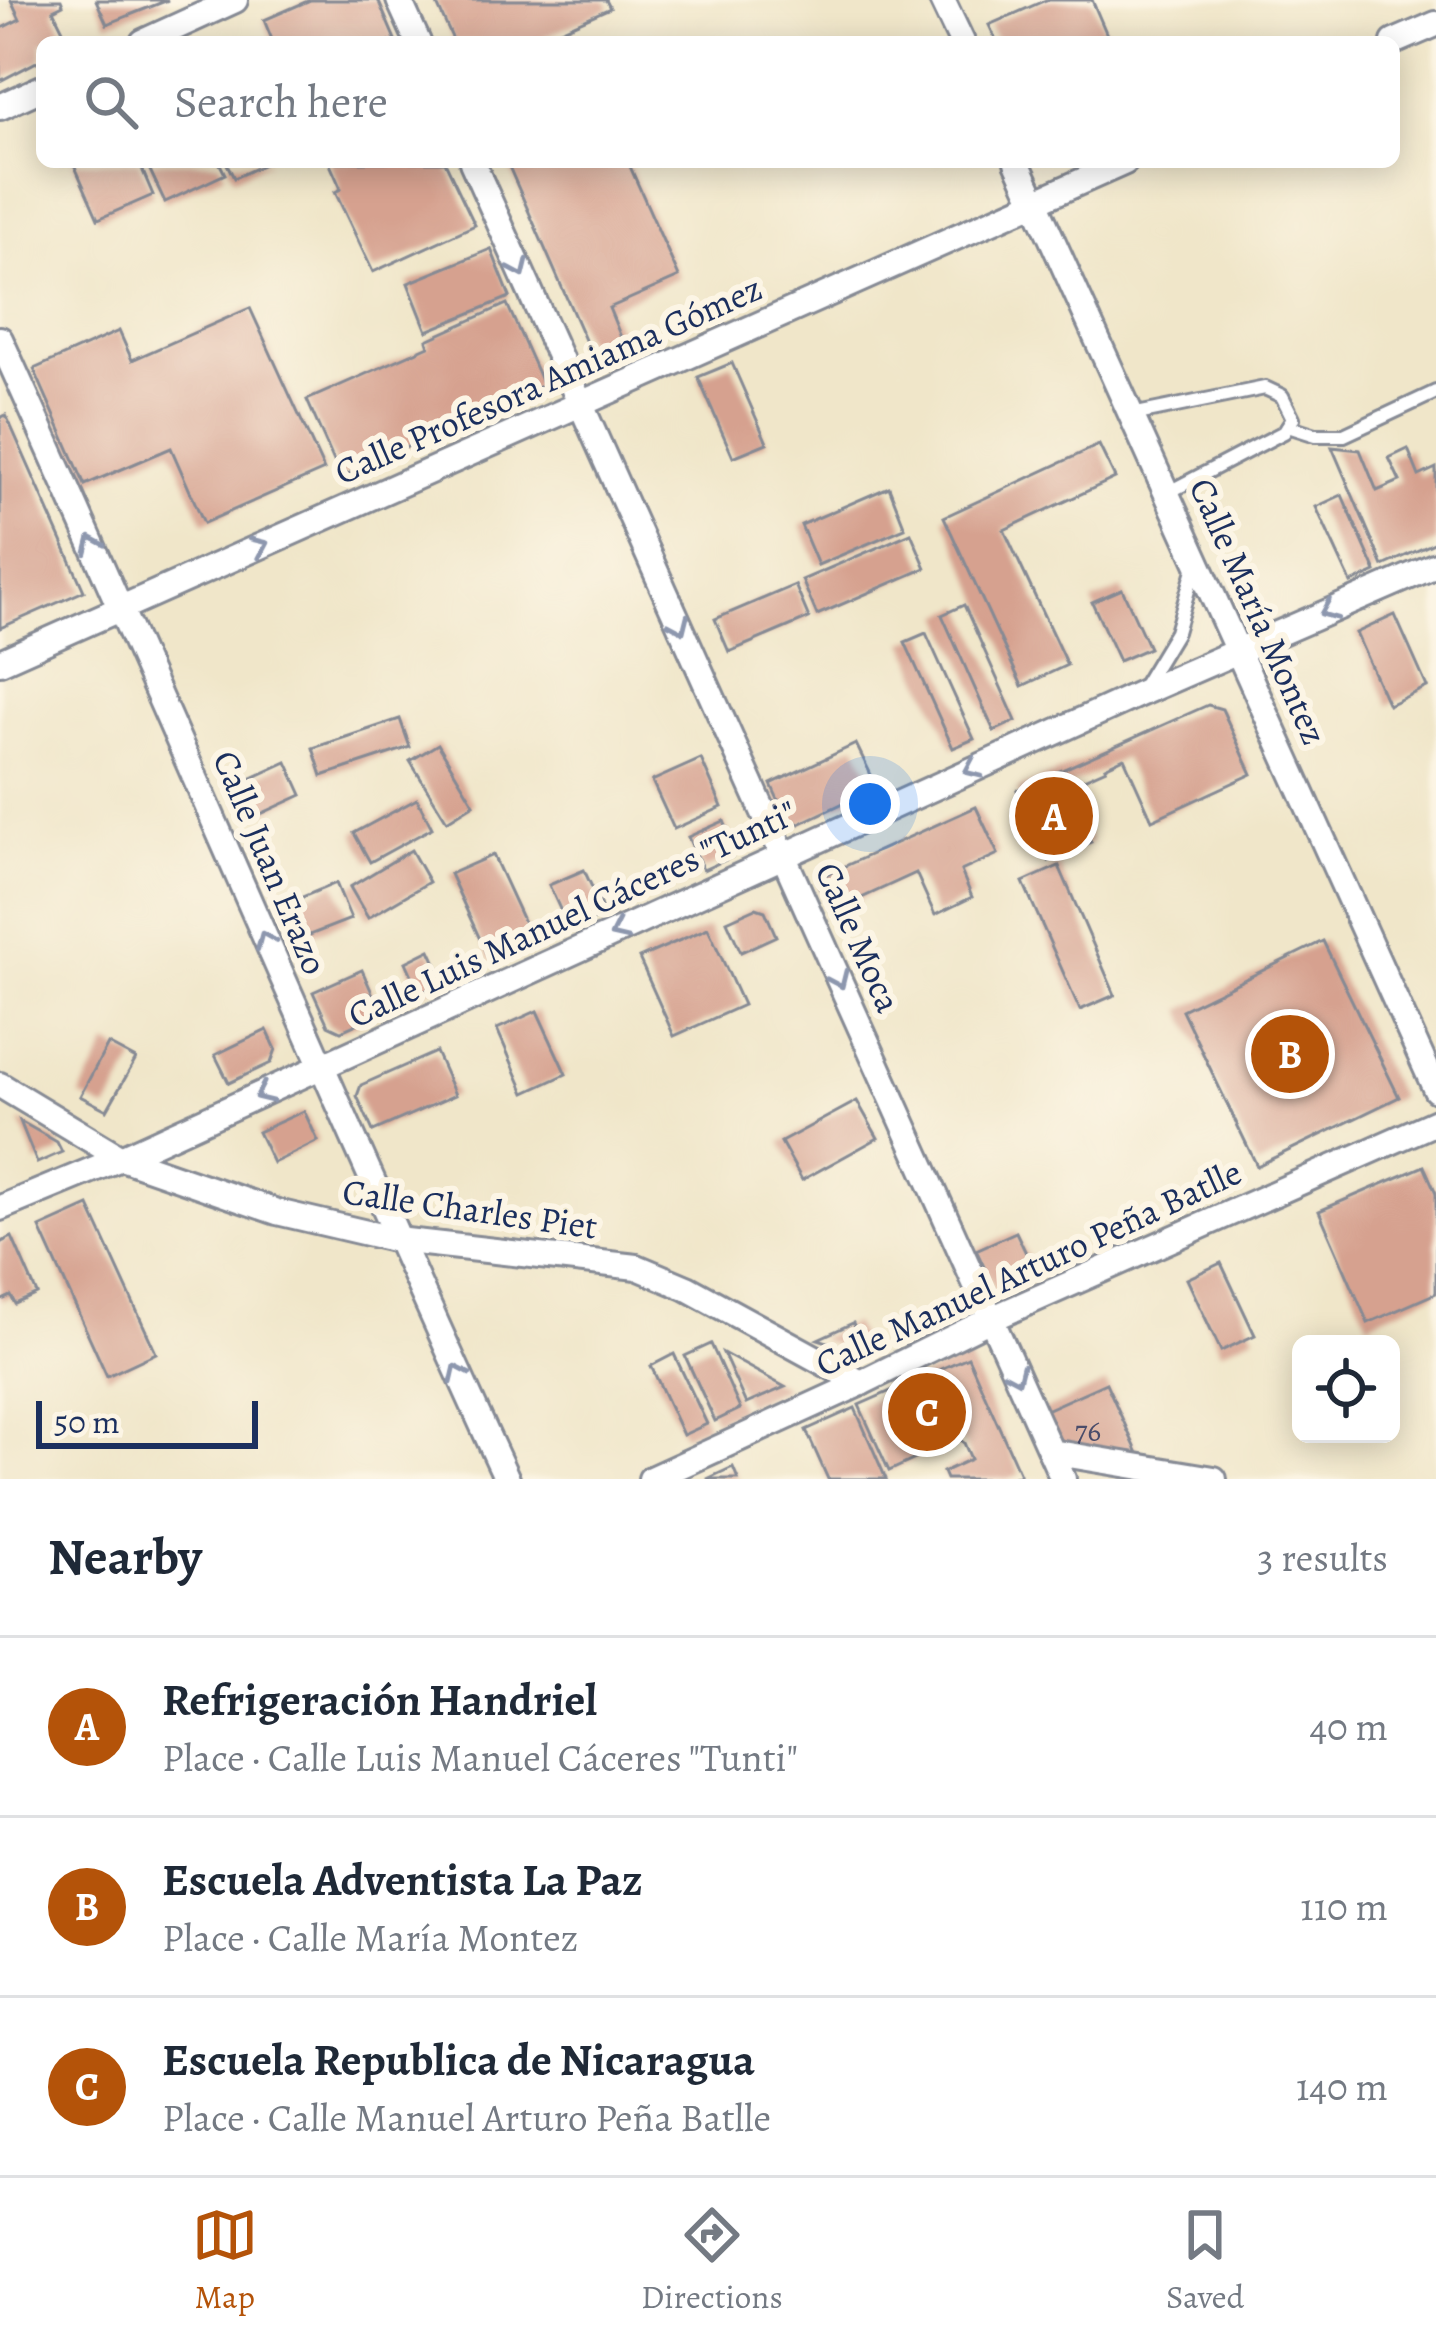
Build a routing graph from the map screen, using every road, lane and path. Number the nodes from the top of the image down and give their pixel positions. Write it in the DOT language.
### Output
graph roads {
  1 [pos="236,0"];
  2 [pos="399,0"];
  3 [pos="942,0"];
  4 [pos="1436,24"];
  5 [pos="156,36"];
  6 [pos="415,36"];
  7 [pos="959,36"];
  8 [pos="1400,40"];
  9 [pos="36,91"];
  10 [pos="0,107"];
  11 [pos="475,168"];
  12 [pos="1020,168"];
  13 [pos="1112,168"];
  14 [pos="1035,202"];
  15 [pos="0,339"];
  16 [pos="1436,392"];
  17 [pos="580,404"];
  18 [pos="1132,416"];
  19 [pos="1288,426"];
  20 [pos="1166,493"];
  21 [pos="1197,560"];
  22 [pos="1436,565"];
  23 [pos="122,608"];
  24 [pos="1237,650"];
  25 [pos="0,662"];
  26 [pos="1138,694"];
  27 [pos="783,855"];
  28 [pos="321,1069"];
  29 [pos="0,1084"];
  30 [pos="1436,1090"];
  31 [pos="1436,1122"];
  32 [pos="121,1158"];
  33 [pos="0,1208"];
  34 [pos="397,1240"];
  35 [pos="991,1319"];
  36 [pos="861,1383"];
  37 [pos="1051,1452"];
  38 [pos="507,1479"];
  39 [pos="652,1479"];
  40 [pos="1063,1479"];
  41 [pos="1214,1479"];
  1 -- 5 [label="street"];
  2 -- 6 [label="street"];
  3 -- 7 [label="street"];
  4 -- 8 [label="street"];
  9 -- 10 [label="street"];
  11 -- 17 [label="street, Calle Moca, one-way"];
  12 -- 14 [label="street, Calle María Montez"];
  13 -- 14 [label="street, Calle Profesora Amiama Gómez"];
  14 -- 17 [label="street, Calle Profesora Amiama Gómez"];
  14 -- 18 [label="street, Calle María Montez"];
  23 -- 15 [label="street, Calle Juan Erazo, one-way"];
  16 -- 19 [label="lane"];
  23 -- 17 [label="street, Calle Profesora Amiama Gómez, one-way"];
  17 -- 27 [label="street, Calle Moca, one-way"];
  18 -- 19 [label="lane"];
  18 -- 20 [label="street, Calle María Montez"];
  19 -- 20 [label="lane"];
  20 -- 21 [label="street, Calle María Montez"];
  21 -- 24 [label="street, Calle María Montez"];
  21 -- 26 [label="lane"];
  22 -- 24 [label="street, Calle Luis Manuel Cáceres \"Tunti\", one-way"];
  23 -- 25 [label="street, Calle Profesora Amiama Gómez"];
  28 -- 23 [label="street, Calle Juan Erazo, one-way"];
  24 -- 26 [label="street, Calle Luis Manuel Cáceres \"Tunti\""];
  24 -- 30 [label="street, Calle María Montez"];
  26 -- 27 [label="street, Calle Luis Manuel Cáceres \"Tunti\", one-way"];
  27 -- 28 [label="street, Calle Luis Manuel Cáceres \"Tunti\", one-way"];
  27 -- 35 [label="street, Calle Moca, one-way"];
  28 -- 32 [label="street, Calle Luis Manuel Cáceres \"Tunti\", one-way"];
  28 -- 34 [label="street, Calle Juan Erazo"];
  29 -- 32 [label="street, Calle Charles Piet"];
  31 -- 35 [label="street, Calle Manuel Arturo Peña Batlle"];
  32 -- 33 [label="street, Calle Luis Manuel Cáceres \"Tunti\""];
  32 -- 34 [label="street, Calle Charles Piet"];
  34 -- 36 [label="street, Calle Charles Piet"];
  38 -- 34 [label="street, Calle Juan Erazo, one-way"];
  35 -- 36 [label="street, Calle Manuel Arturo Peña Batlle"];
  35 -- 37 [label="street, Calle Moca, one-way"];
  36 -- 39 [label="street, Calle Manuel Arturo Peña Batlle"];
  37 -- 40 [label="street, Calle Moca"];
  37 -- 41 [label="street"];
}
